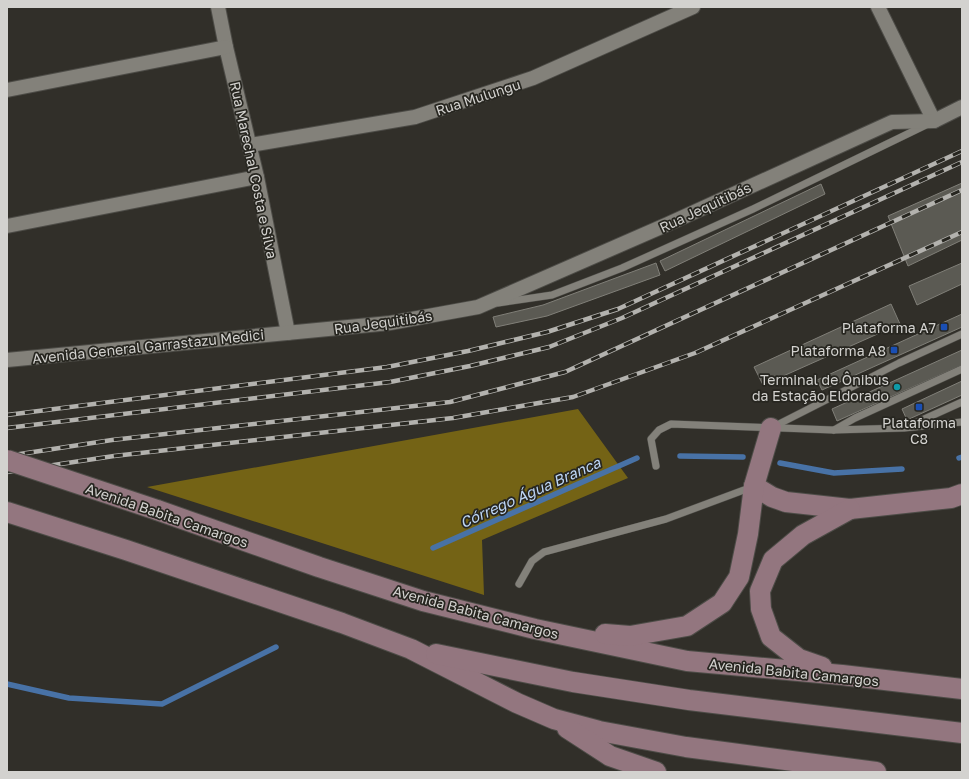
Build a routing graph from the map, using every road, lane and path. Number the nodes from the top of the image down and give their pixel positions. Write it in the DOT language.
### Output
graph roads {
  1 [pos="218,7"];
  2 [pos="693,7"];
  3 [pos="878,7"];
  4 [pos="226,47"];
  5 [pos="7,90"];
  6 [pos="962,107"];
  7 [pos="934,121"];
  8 [pos="250,145"];
  9 [pos="257,177"];
  10 [pos="7,226"];
  11 [pos="478,307"];
  12 [pos="288,333"];
  13 [pos="962,334"];
  14 [pos="7,360"];
  15 [pos="962,369"];
  16 [pos="962,402"];
  17 [pos="962,422"];
  18 [pos="771,428"];
  19 [pos="904,428"];
  20 [pos="833,430"];
  21 [pos="7,460"];
  22 [pos="656,466"];
  23 [pos="754,486"];
  24 [pos="962,494"];
  25 [pos="850,509"];
  26 [pos="7,512"];
  27 [pos="519,584"];
  28 [pos="535,629"];
  29 [pos="411,649"];
  30 [pos="842,675"];
  31 [pos="956,689"];
  32 [pos="554,719"];
  33 [pos="962,732"];
  34 [pos="656,772"];
  35 [pos="876,772"];
  1 -- 4 [label="street, Rua Marechal Costa e Silva"];
  2 -- 8 [label="street, Rua Mulungu"];
  3 -- 7 [label="street"];
  4 -- 5 [label="street"];
  4 -- 8 [label="street, Rua Marechal Costa e Silva"];
  6 -- 7 [label="street, Rua Jequitibás"];
  7 -- 11 [label="lane, Rua Jequitibás"];
  7 -- 11 [label="street, Rua Jequitibás"];
  8 -- 9 [label="street, Rua Marechal Costa e Silva"];
  9 -- 10 [label="street"];
  9 -- 12 [label="street, Rua Marechal Costa e Silva"];
  11 -- 12 [label="street, Rua Jequitibás"];
  12 -- 14 [label="street, Avenida General Garrastazu Medici"];
  13 -- 18 [label="lane"];
  15 -- 20 [label="lane"];
  16 -- 19 [label="lane"];
  17 -- 19 [label="lane"];
  18 -- 20 [label="lane"];
  18 -- 22 [label="lane"];
  18 -- 23 [label="main road"];
  19 -- 20 [label="lane"];
  21 -- 28 [label="main road, Avenida Babita Camargos, bridge"];
  23 -- 25 [label="main road"];
  23 -- 27 [label="lane"];
  23 -- 28 [label="main road"];
  24 -- 25 [label="main road"];
  25 -- 30 [label="main road"];
  26 -- 29 [label="main road"];
  28 -- 30 [label="main road, Avenida Babita Camargos"];
  29 -- 32 [label="main road"];
  29 -- 33 [label="main road"];
  30 -- 31 [label="main road, Avenida Babita Camargos"];
  32 -- 34 [label="main road"];
  32 -- 35 [label="main road"];
}
